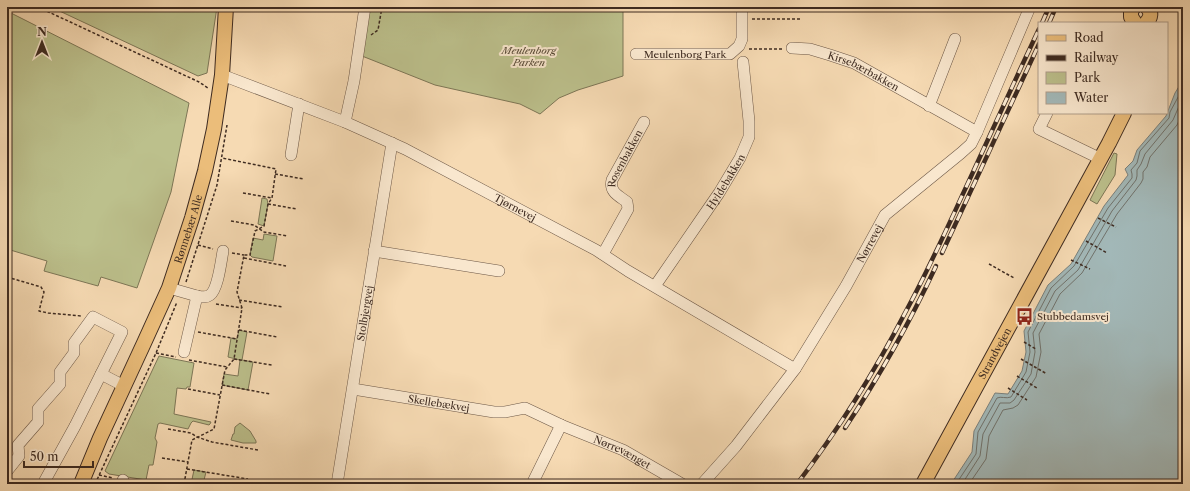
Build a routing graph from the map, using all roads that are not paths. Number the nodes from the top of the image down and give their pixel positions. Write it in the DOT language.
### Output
graph roads {
  1 [pos="226,7"];
  2 [pos="365,7"];
  3 [pos="742,7"];
  4 [pos="1030,7"];
  5 [pos="1134,7"];
  6 [pos="1134,22"];
  7 [pos="955,39"];
  8 [pos="792,48"];
  9 [pos="636,54"];
  10 [pos="743,62"];
  11 [pos="222,75"];
  12 [pos="299,104"];
  13 [pos="930,106"];
  14 [pos="1046,114"];
  15 [pos="1123,114"];
  16 [pos="345,122"];
  17 [pos="644,122"];
  18 [pos="978,132"];
  19 [pos="392,143"];
  20 [pos="291,155"];
  21 [pos="1100,159"];
  22 [pos="223,251"];
  23 [pos="374,251"];
  24 [pos="603,254"];
  25 [pos="499,271"];
  26 [pos="655,286"];
  27 [pos="169,288"];
  28 [pos="201,297"];
  29 [pos="181,356"];
  30 [pos="795,369"];
  31 [pos="101,374"];
  32 [pos="124,386"];
  33 [pos="353,389"];
  34 [pos="525,408"];
  35 [pos="561,424"];
  36 [pos="100,438"];
  37 [pos="7,472"];
  38 [pos="43,484"];
  39 [pos="75,484"];
  40 [pos="81,484"];
  41 [pos="337,484"];
  42 [pos="532,484"];
  43 [pos="682,484"];
  44 [pos="702,484"];
  45 [pos="923,484"];
  1 -- 11 [label="main road, Rønnebær Alle"];
  2 -- 16 [label="street"];
  3 -- 9 [label="street, Meulenborg Park"];
  4 -- 18 [label="street, Nørrevej"];
  5 -- 6 [label="main road"];
  7 -- 13 [label="street"];
  8 -- 13 [label="street, Kirsebærbakken"];
  10 -- 26 [label="street, Hyldebakken"];
  11 -- 12 [label="street, Tjørnevej"];
  11 -- 27 [label="main road, Rønnebær Alle"];
  12 -- 16 [label="street, Tjørnevej"];
  12 -- 20 [label="street"];
  13 -- 18 [label="street, Kirsebærbakken"];
  14 -- 21 [label="street"];
  15 -- 21 [label="main road, Strandvejen"];
  16 -- 19 [label="street, Tjørnevej"];
  17 -- 24 [label="street, Rosenbakken"];
  18 -- 30 [label="street, Nørrevej"];
  19 -- 23 [label="street, Stolbjergvej"];
  19 -- 24 [label="street, Tjørnevej"];
  21 -- 45 [label="main road, Strandvejen"];
  22 -- 28 [label="street"];
  23 -- 25 [label="street"];
  23 -- 33 [label="street, Stolbjergvej"];
  24 -- 26 [label="street, Tjørnevej"];
  26 -- 30 [label="street, Tjørnevej"];
  27 -- 28 [label="street"];
  27 -- 32 [label="main road, Rønnebær Alle"];
  28 -- 29 [label="street"];
  30 -- 44 [label="street, Nørrevej"];
  31 -- 32 [label="street"];
  31 -- 37 [label="street"];
  31 -- 38 [label="street"];
  32 -- 36 [label="main road, Rønnebær Alle"];
  33 -- 34 [label="street, Skellebækvej"];
  33 -- 41 [label="street, Stolbjergvej"];
  34 -- 35 [label="street, Nørrevænget"];
  35 -- 42 [label="street"];
  35 -- 43 [label="street, Nørrevænget"];
  36 -- 39 [label="main road, Rønnebær Alle"];
  36 -- 40 [label="main road, Rønnebær Alle"];
}
